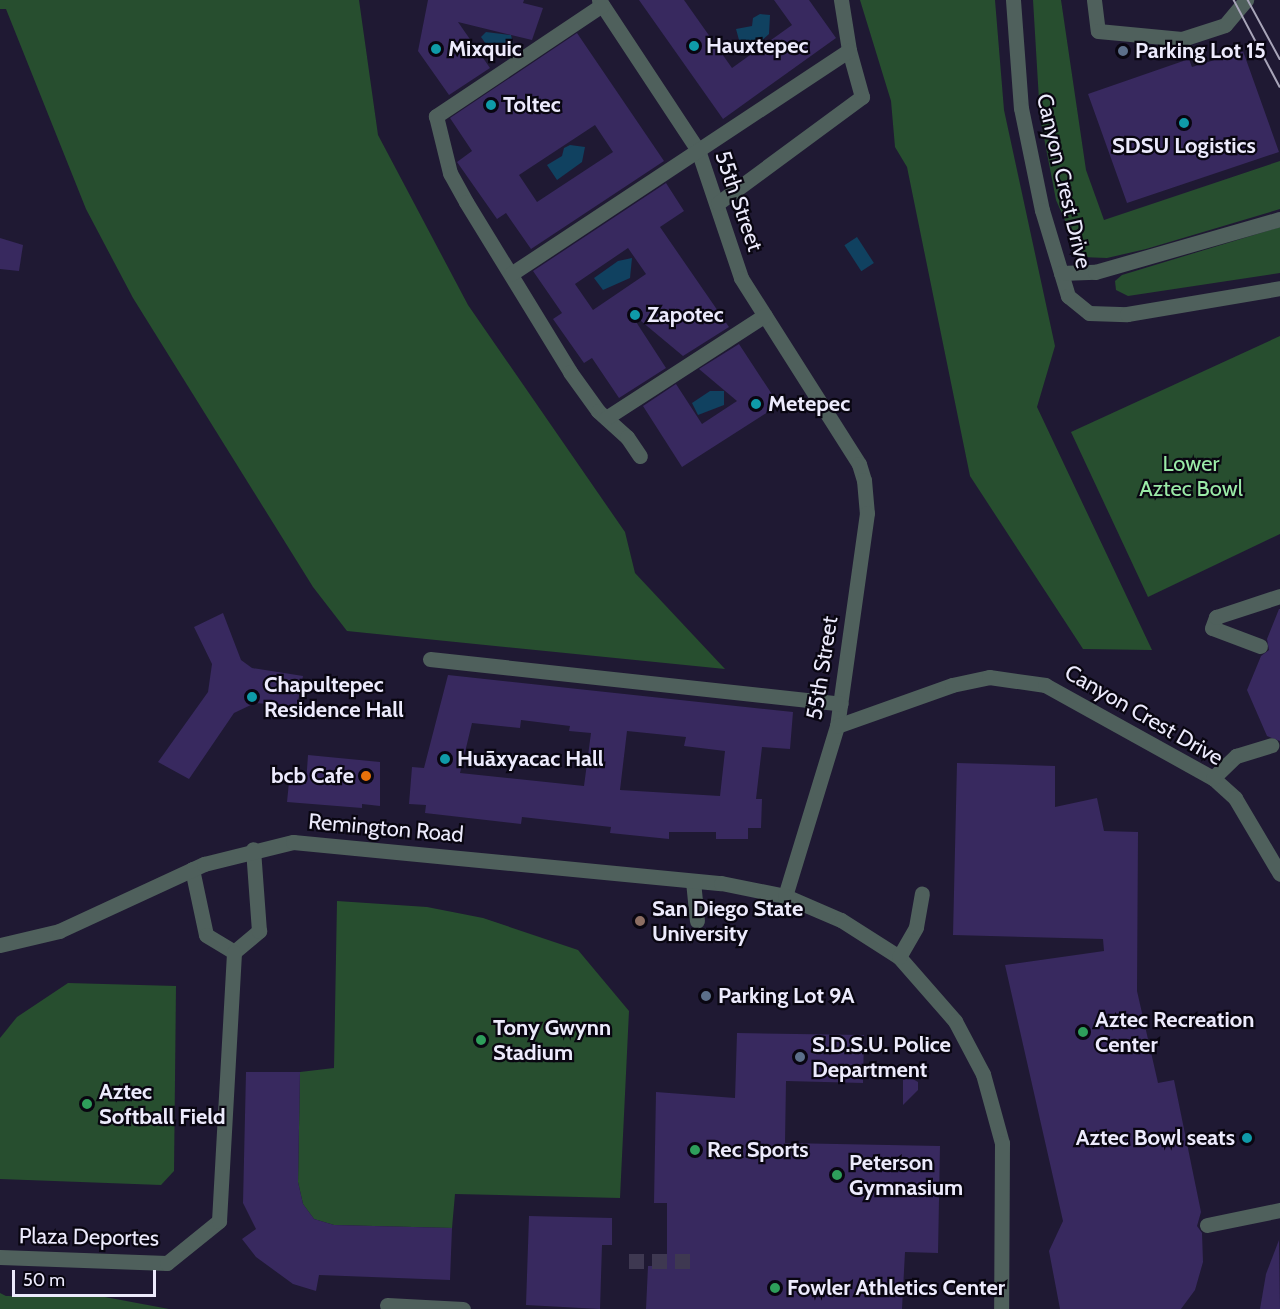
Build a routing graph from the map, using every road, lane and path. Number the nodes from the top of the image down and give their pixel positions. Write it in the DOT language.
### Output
graph roads {
  1 [pos="841,0"];
  2 [pos="1013,0"];
  3 [pos="1094,0"];
  4 [pos="1246,0"];
  5 [pos="600,2"];
  6 [pos="849,51"];
  7 [pos="698,150"];
  8 [pos="718,203"];
  9 [pos="1280,219"];
  10 [pos="1061,273"];
  11 [pos="511,274"];
  12 [pos="1280,288"];
  13 [pos="765,315"];
  14 [pos="606,418"];
  15 [pos="640,456"];
  16 [pos="1280,596"];
  17 [pos="1260,646"];
  18 [pos="430,658"];
  19 [pos="841,704"];
  20 [pos="837,726"];
  21 [pos="1271,745"];
  22 [pos="1213,778"];
  23 [pos="253,849"];
  24 [pos="192,869"];
  25 [pos="1280,874"];
  26 [pos="693,881"];
  27 [pos="922,894"];
  28 [pos="785,896"];
  29 [pos="697,921"];
  30 [pos="0,945"];
  31 [pos="234,952"];
  32 [pos="899,957"];
  33 [pos="1280,1210"];
  34 [pos="1207,1225"];
  35 [pos="0,1257"];
  36 [pos="387,1305"];
  37 [pos="464,1309"];
  38 [pos="1001,1309"];
  1 -- 6 [label="street"];
  2 -- 10 [label="street, Canyon Crest Drive"];
  3 -- 4 [label="street"];
  5 -- 7 [label="street, 55th Street"];
  5 -- 11 [label="street"];
  6 -- 7 [label="street"];
  6 -- 8 [label="street"];
  7 -- 8 [label="street, 55th Street"];
  7 -- 11 [label="street"];
  8 -- 13 [label="street, 55th Street"];
  9 -- 10 [label="street"];
  10 -- 12 [label="street, Canyon Crest Drive"];
  11 -- 14 [label="street"];
  13 -- 14 [label="street"];
  13 -- 19 [label="street, 55th Street"];
  14 -- 15 [label="street"];
  16 -- 17 [label="street"];
  18 -- 19 [label="street"];
  19 -- 20 [label="street, 55th Street"];
  20 -- 22 [label="street, Canyon Crest Drive"];
  20 -- 28 [label="street, 55th Street"];
  21 -- 22 [label="street"];
  22 -- 25 [label="street, Canyon Crest Drive"];
  23 -- 24 [label="street, Remington Road"];
  23 -- 26 [label="street, Remington Road"];
  23 -- 31 [label="street"];
  24 -- 30 [label="street, Remington Road"];
  24 -- 31 [label="street"];
  26 -- 28 [label="street, Remington Road"];
  26 -- 29 [label="street"];
  27 -- 32 [label="street"];
  28 -- 32 [label="street"];
  31 -- 35 [label="street, Plaza Deportes"];
  32 -- 38 [label="street"];
  33 -- 34 [label="street"];
  36 -- 37 [label="street"];
}
